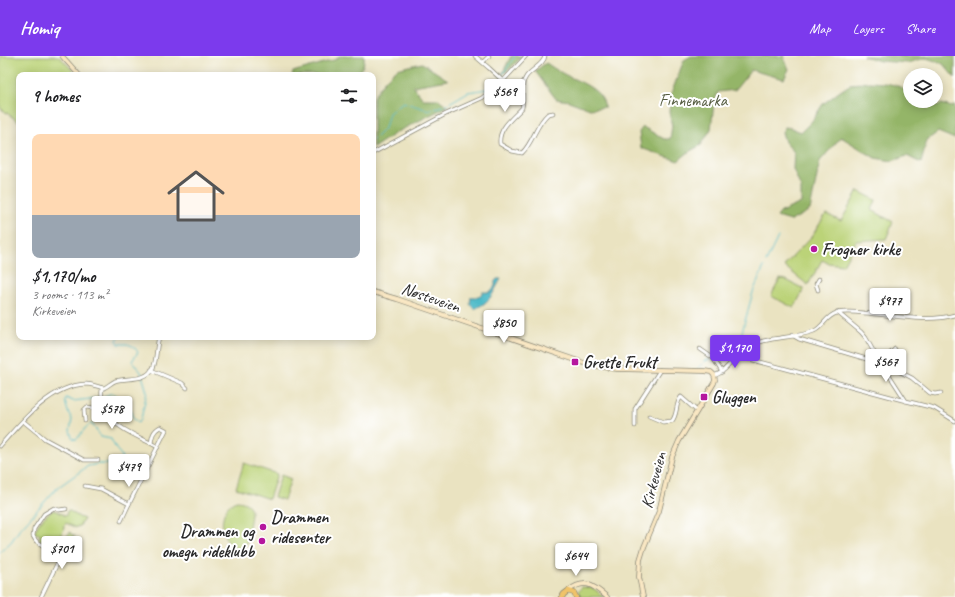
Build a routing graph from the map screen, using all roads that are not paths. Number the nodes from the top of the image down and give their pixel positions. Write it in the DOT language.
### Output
graph roads {
  1 [pos="62,56"];
  2 [pos="474,56"];
  3 [pos="489,56"];
  4 [pos="526,56"];
  5 [pos="545,56"];
  6 [pos="483,62"];
  7 [pos="76,72"];
  8 [pos="502,80"];
  9 [pos="553,113"];
  10 [pos="376,151"];
  11 [pos="819,279"];
  12 [pos="818,290"];
  13 [pos="376,293"];
  14 [pos="838,312"];
  15 [pos="955,315"];
  16 [pos="792,335"];
  17 [pos="158,340"];
  18 [pos="700,349"];
  19 [pos="894,349"];
  20 [pos="738,356"];
  21 [pos="881,363"];
  22 [pos="151,370"];
  23 [pos="660,370"];
  24 [pos="722,372"];
  25 [pos="713,375"];
  26 [pos="102,388"];
  27 [pos="187,388"];
  28 [pos="941,393"];
  29 [pos="906,401"];
  30 [pos="697,411"];
  31 [pos="107,414"];
  32 [pos="649,416"];
  33 [pos="23,421"];
  34 [pos="85,421"];
  35 [pos="955,421"];
  36 [pos="635,426"];
  37 [pos="151,443"];
  38 [pos="0,446"];
  39 [pos="158,447"];
  40 [pos="98,460"];
  41 [pos="85,486"];
  42 [pos="130,504"];
  43 [pos="66,509"];
  44 [pos="121,521"];
  45 [pos="74,539"];
  46 [pos="60,560"];
  47 [pos="586,584"];
  48 [pos="568,591"];
  49 [pos="576,596"];
  50 [pos="41,597"];
  51 [pos="562,597"];
  52 [pos="607,597"];
  53 [pos="643,597"];
  1 -- 7 [label="main road"];
  2 -- 6 [label="street"];
  3 -- 6 [label="street"];
  4 -- 8 [label="street"];
  5 -- 9 [label="street"];
  6 -- 8 [label="street"];
  8 -- 10 [label="street"];
  11 -- 12 [label="street"];
  13 -- 23 [label="main road, Nøsteveien"];
  14 -- 15 [label="street"];
  14 -- 16 [label="street"];
  14 -- 21 [label="street"];
  16 -- 20 [label="street"];
  16 -- 21 [label="street"];
  17 -- 22 [label="street"];
  18 -- 24 [label="street"];
  19 -- 21 [label="street"];
  20 -- 24 [label="street"];
  20 -- 29 [label="street"];
  21 -- 28 [label="street"];
  21 -- 29 [label="street"];
  22 -- 26 [label="street"];
  22 -- 27 [label="street"];
  23 -- 25 [label="main road, Nøsteveien"];
  23 -- 36 [label="street"];
  24 -- 25 [label="street"];
  25 -- 30 [label="main road, Kirkeveien"];
  26 -- 31 [label="street"];
  26 -- 33 [label="street"];
  29 -- 35 [label="street"];
  30 -- 32 [label="street"];
  30 -- 53 [label="main road, Kirkeveien"];
  31 -- 34 [label="street"];
  31 -- 37 [label="street"];
  33 -- 38 [label="street"];
  33 -- 40 [label="street"];
  37 -- 39 [label="street"];
  37 -- 39 [label="street"];
  39 -- 42 [label="street"];
  41 -- 42 [label="street"];
  42 -- 44 [label="street"];
  43 -- 46 [label="street"];
  45 -- 46 [label="street"];
  46 -- 50 [label="street"];
  47 -- 48 [label="main road"];
  47 -- 49 [label="main road"];
  47 -- 52 [label="main road"];
  48 -- 49 [label="main road"];
  48 -- 51 [label="main road"];
}
